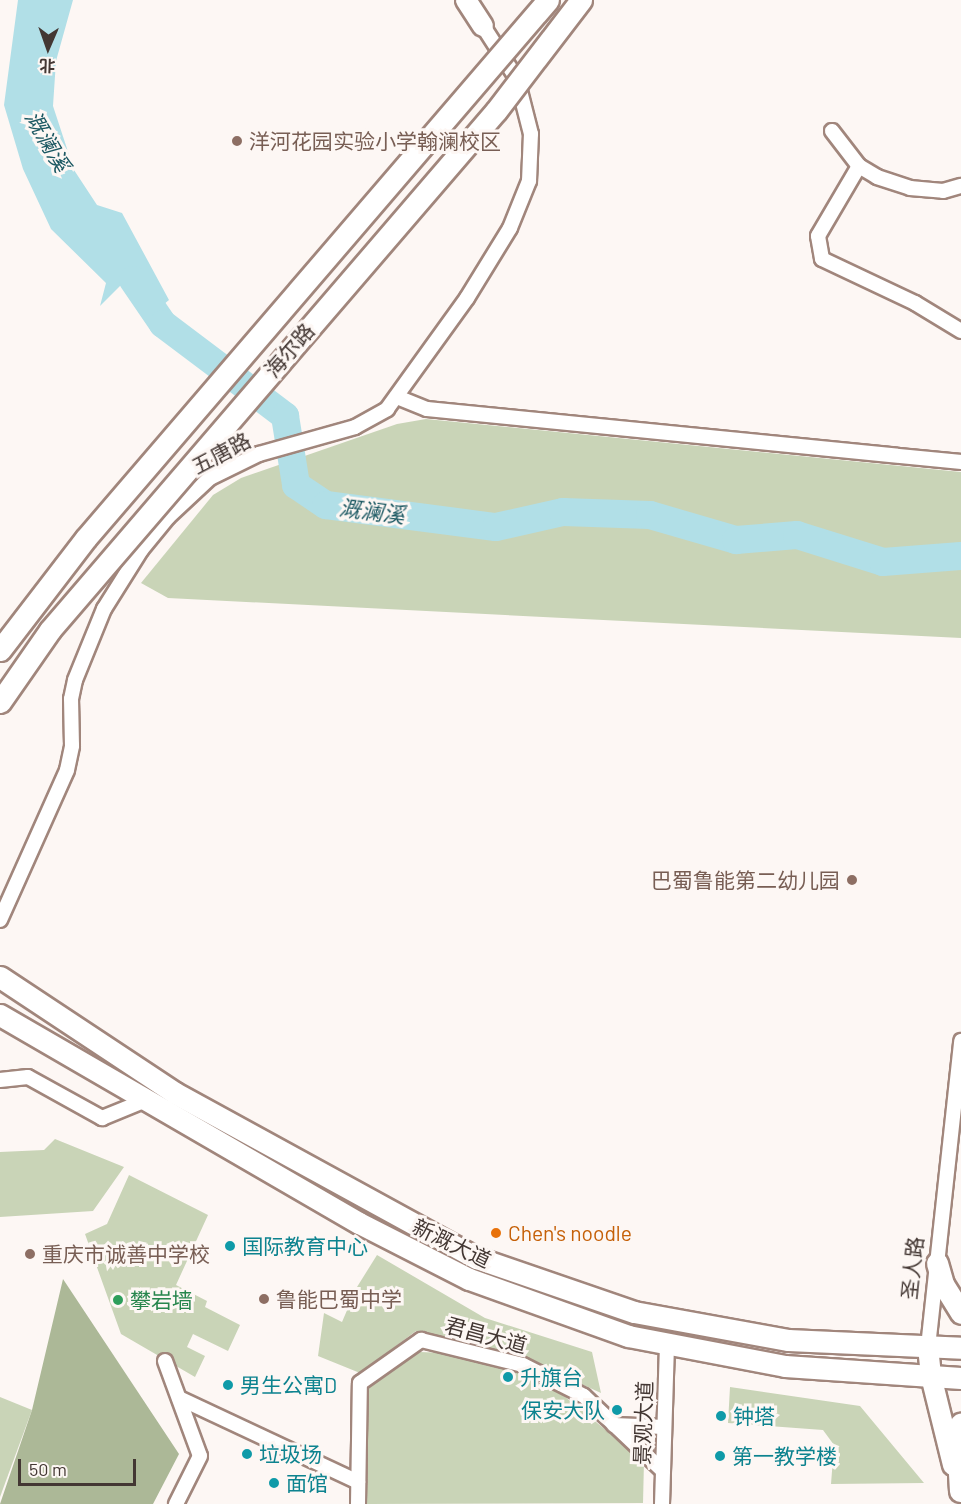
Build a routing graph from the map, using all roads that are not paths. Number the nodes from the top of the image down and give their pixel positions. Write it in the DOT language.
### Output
graph roads {
  1 [pos="466,0"];
  2 [pos="471,0"];
  3 [pos="548,0"];
  4 [pos="581,0"];
  5 [pos="483,26"];
  6 [pos="832,131"];
  7 [pos="859,166"];
  8 [pos="961,186"];
  9 [pos="961,331"];
  10 [pos="397,397"];
  11 [pos="961,462"];
  12 [pos="0,650"];
  13 [pos="0,702"];
  14 [pos="0,920"];
  15 [pos="0,976"];
  16 [pos="0,1015"];
  17 [pos="961,1041"];
  18 [pos="0,1080"];
  19 [pos="146,1100"];
  20 [pos="937,1263"];
  21 [pos="961,1313"];
  22 [pos="667,1343"];
  23 [pos="928,1347"];
  24 [pos="961,1348"];
  25 [pos="165,1361"];
  26 [pos="931,1376"];
  27 [pos="961,1378"];
  28 [pos="179,1398"];
  29 [pos="961,1423"];
  30 [pos="614,1425"];
  31 [pos="664,1427"];
  32 [pos="663,1471"];
  33 [pos="358,1482"];
  34 [pos="960,1494"];
  35 [pos="176,1504"];
  36 [pos="358,1504"];
  37 [pos="662,1504"];
  1 -- 5 [label="street"];
  2 -- 5 [label="street"];
  3 -- 12 [label="main road, 海尔路, bridge"];
  4 -- 13 [label="main road, 海尔路, bridge"];
  5 -- 10 [label="street, 五唐路"];
  6 -- 7 [label="street"];
  7 -- 8 [label="street"];
  7 -- 9 [label="street"];
  10 -- 11 [label="street"];
  10 -- 14 [label="street, 五唐路"];
  15 -- 23 [label="main road, 新溉大道"];
  16 -- 19 [label="main road, 新溉大道"];
  17 -- 20 [label="street, 圣人路"];
  18 -- 19 [label="street"];
  19 -- 22 [label="main road, 新溉大道"];
  20 -- 21 [label="main road"];
  20 -- 23 [label="street, 圣人路"];
  22 -- 26 [label="main road, 新溉大道"];
  22 -- 31 [label="street, 景观大道"];
  23 -- 24 [label="main road, 新溉大道"];
  23 -- 26 [label="street, 圣人路"];
  25 -- 28 [label="street"];
  26 -- 27 [label="main road, 新溉大道"];
  26 -- 34 [label="street, 圣人路"];
  28 -- 33 [label="street"];
  28 -- 35 [label="street"];
  29 -- 34 [label="main road"];
  30 -- 31 [label="street"];
  30 -- 32 [label="street, 君昌大道"];
  30 -- 33 [label="street, 君昌大道"];
  31 -- 32 [label="street, 景观大道"];
  32 -- 37 [label="street, 景观大道"];
  33 -- 36 [label="street, 君昌大道"];
}
